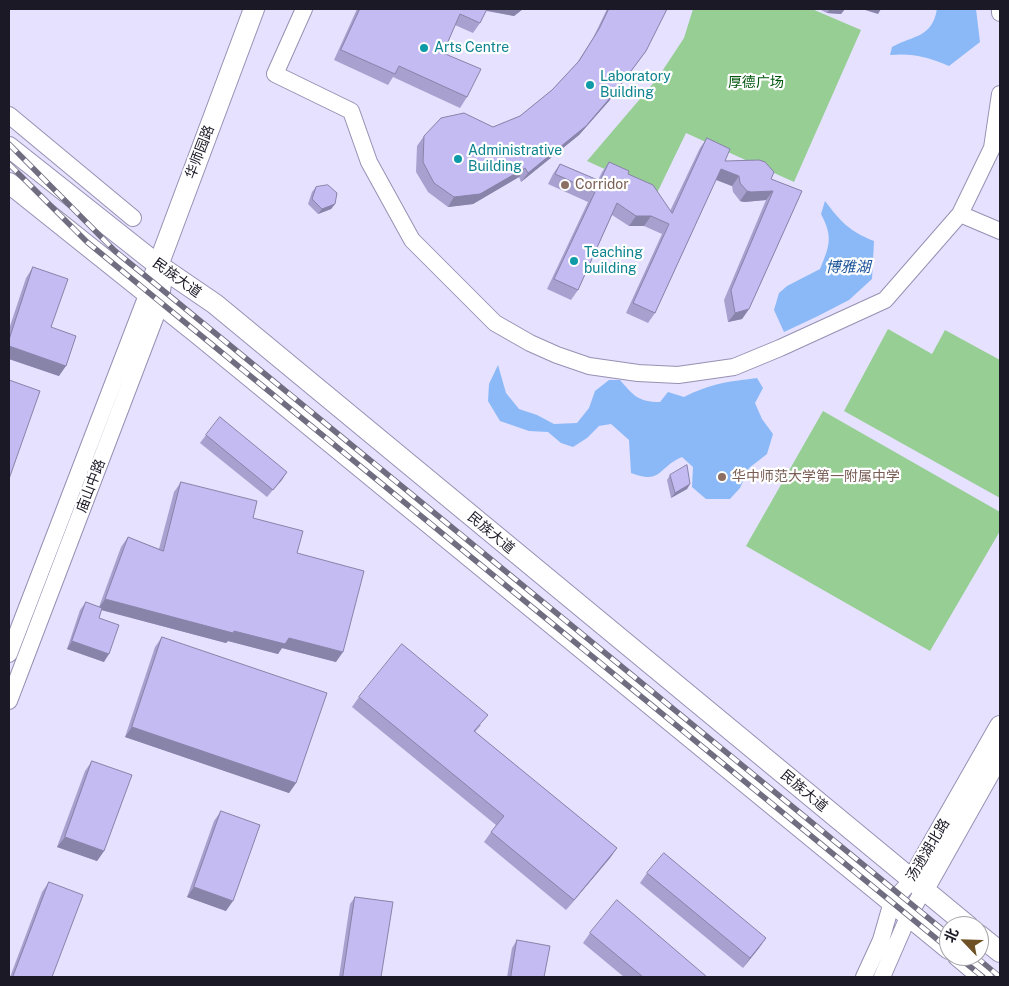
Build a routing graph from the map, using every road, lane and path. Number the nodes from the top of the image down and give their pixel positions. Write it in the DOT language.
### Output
graph roads {
  1 [pos="254,9"];
  2 [pos="304,9"];
  3 [pos="1000,9"];
  4 [pos="1000,13"];
  5 [pos="1000,94"];
  6 [pos="9,115"];
  7 [pos="9,147"];
  8 [pos="996,150"];
  9 [pos="9,183"];
  10 [pos="960,214"];
  11 [pos="133,218"];
  12 [pos="1000,232"];
  13 [pos="162,267"];
  14 [pos="153,300"];
  15 [pos="9,654"];
  16 [pos="9,701"];
  17 [pos="1000,726"];
  18 [pos="1000,754"];
  19 [pos="918,885"];
  20 [pos="892,902"];
  21 [pos="909,916"];
  22 [pos="956,916"];
  23 [pos="939,941"];
  24 [pos="989,943"];
  25 [pos="1000,952"];
  26 [pos="970,966"];
  27 [pos="864,977"];
  28 [pos="882,977"];
  29 [pos="983,977"];
  1 -- 13 [label="main road, 华师园路"];
  2 -- 10 [label="street"];
  3 -- 4 [label="street"];
  5 -- 8 [label="street"];
  6 -- 11 [label="street"];
  7 -- 13 [label="main road, 民族大道"];
  8 -- 10 [label="street"];
  9 -- 14 [label="main road"];
  10 -- 12 [label="street"];
  13 -- 14 [label="main road, 华师园路"];
  13 -- 19 [label="main road, 民族大道"];
  14 -- 15 [label="street, 庙山中路"];
  14 -- 16 [label="street, 庙山中路"];
  14 -- 20 [label="main road"];
  17 -- 19 [label="main road, 汤逊湖北路"];
  18 -- 19 [label="main road, 汤逊湖北路"];
  19 -- 20 [label="street, 汤逊湖北路"];
  19 -- 21 [label="street, 汤逊湖北路"];
  19 -- 22 [label="main road, 民族大道"];
  20 -- 21 [label="main road"];
  20 -- 27 [label="street, 汤逊湖北路"];
  21 -- 23 [label="main road"];
  21 -- 28 [label="street, 汤逊湖北路"];
  24 -- 25 [label="main road"];
  26 -- 29 [label="main road"];
}
